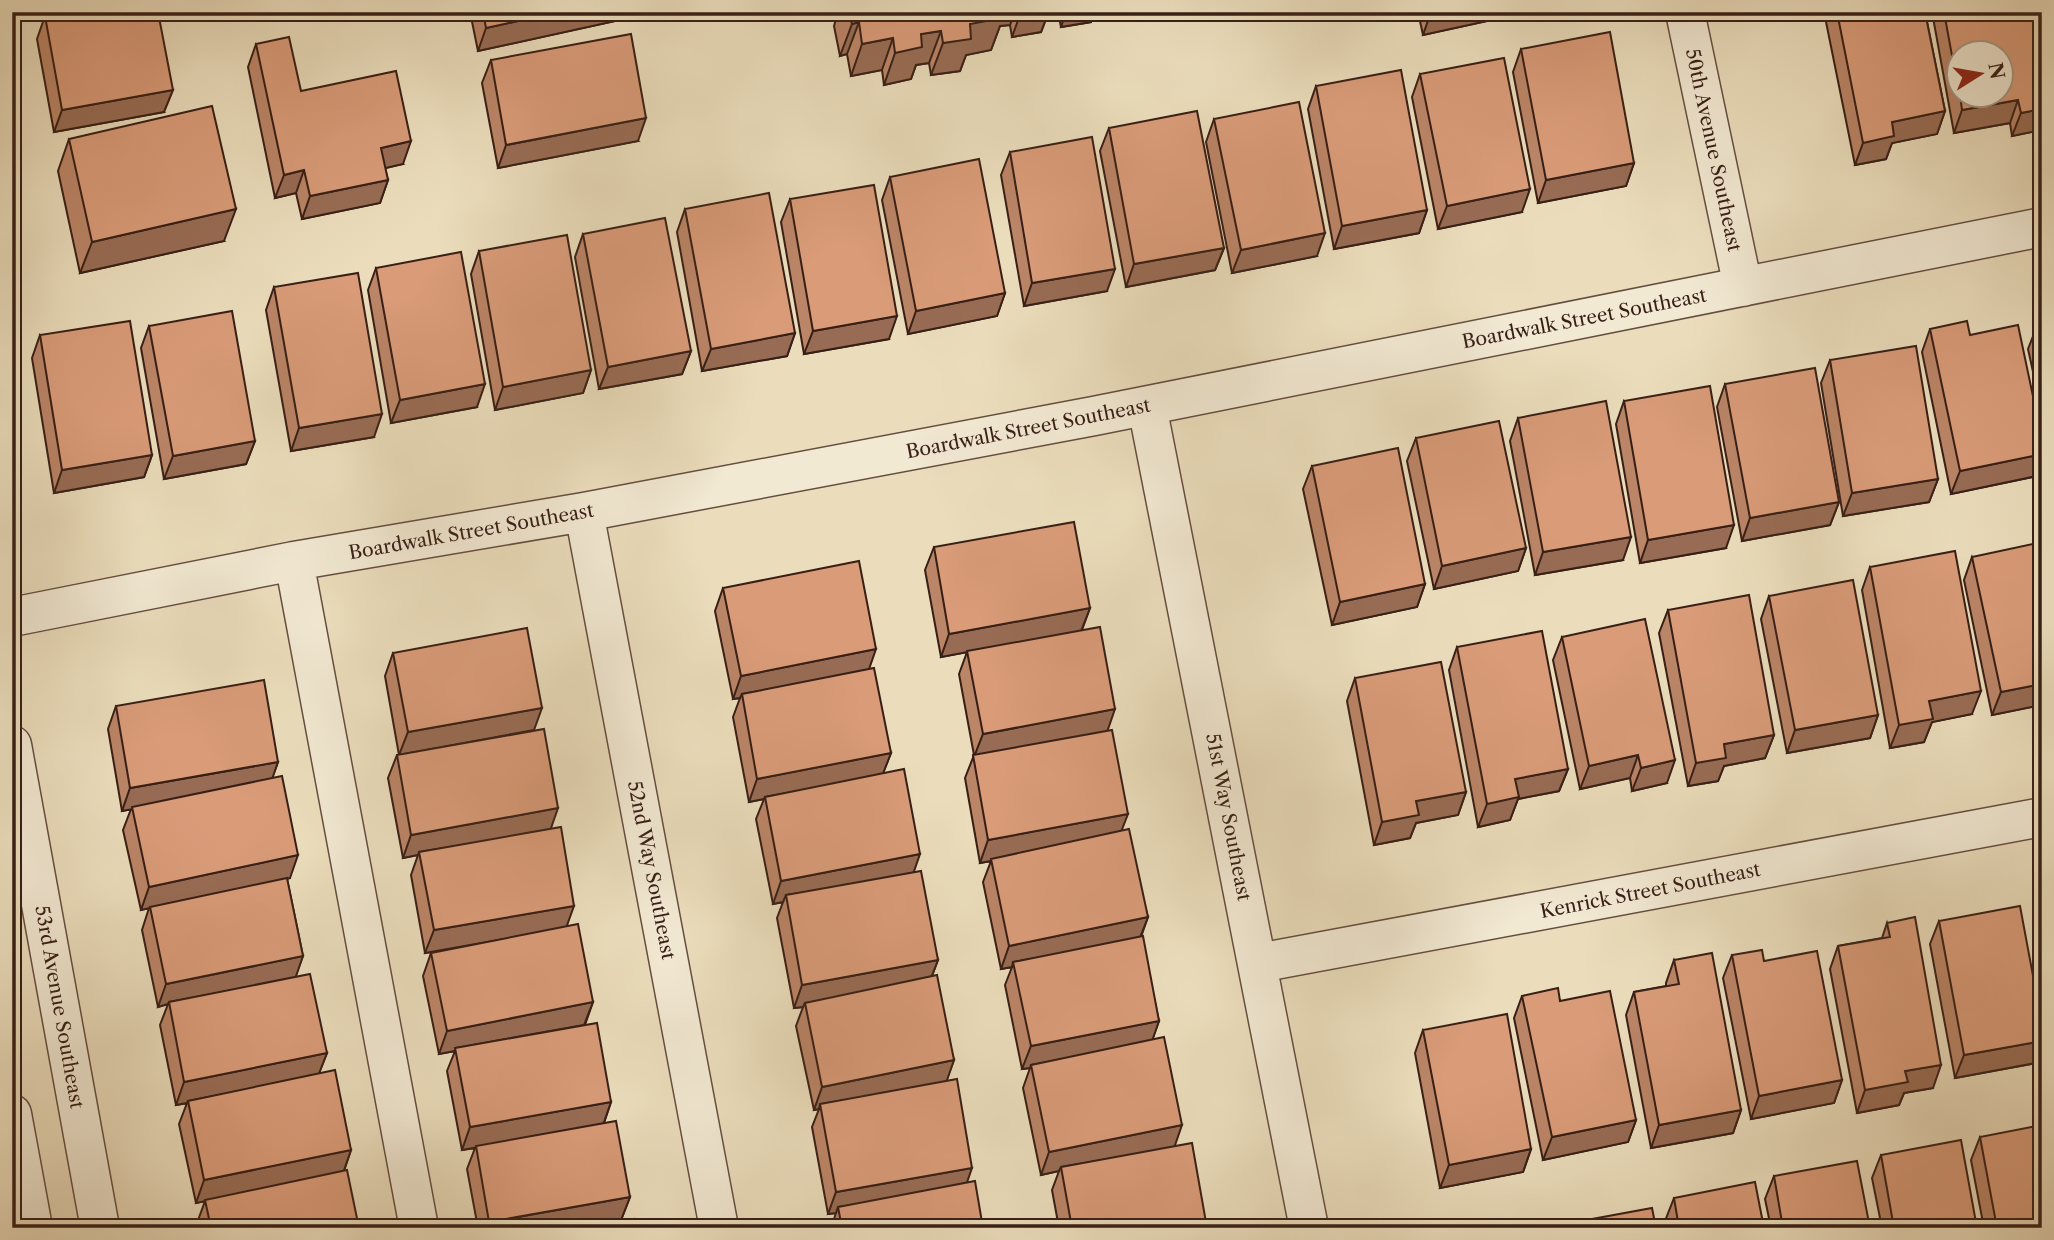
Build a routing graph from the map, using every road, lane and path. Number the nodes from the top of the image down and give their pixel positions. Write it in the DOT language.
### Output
graph roads {
  1 [pos="1685,12"];
  2 [pos="2042,227"];
  3 [pos="1743,287"];
  4 [pos="1147,406"];
  5 [pos="584,512"];
  6 [pos="294,561"];
  7 [pos="12,617"];
  8 [pos="12,745"];
  9 [pos="2042,817"];
  10 [pos="1259,963"];
  11 [pos="12,1114"];
  12 [pos="33,1228"];
  13 [pos="100,1228"];
  14 [pos="419,1228"];
  15 [pos="719,1228"];
  16 [pos="1309,1228"];
  1 -- 3 [label="street, 50th Avenue Southeast"];
  2 -- 3 [label="street, Boardwalk Street Southeast"];
  3 -- 4 [label="street, Boardwalk Street Southeast"];
  4 -- 5 [label="street, Boardwalk Street Southeast"];
  4 -- 10 [label="street, 51st Way Southeast"];
  5 -- 6 [label="street, Boardwalk Street Southeast"];
  5 -- 15 [label="street, 52nd Way Southeast"];
  6 -- 7 [label="street, Boardwalk Street Southeast"];
  6 -- 14 [label="street"];
  8 -- 13 [label="street, 53rd Avenue Southeast"];
  9 -- 10 [label="street, Kenrick Street Southeast"];
  10 -- 16 [label="street, 51st Way Southeast"];
  11 -- 12 [label="street"];
}
